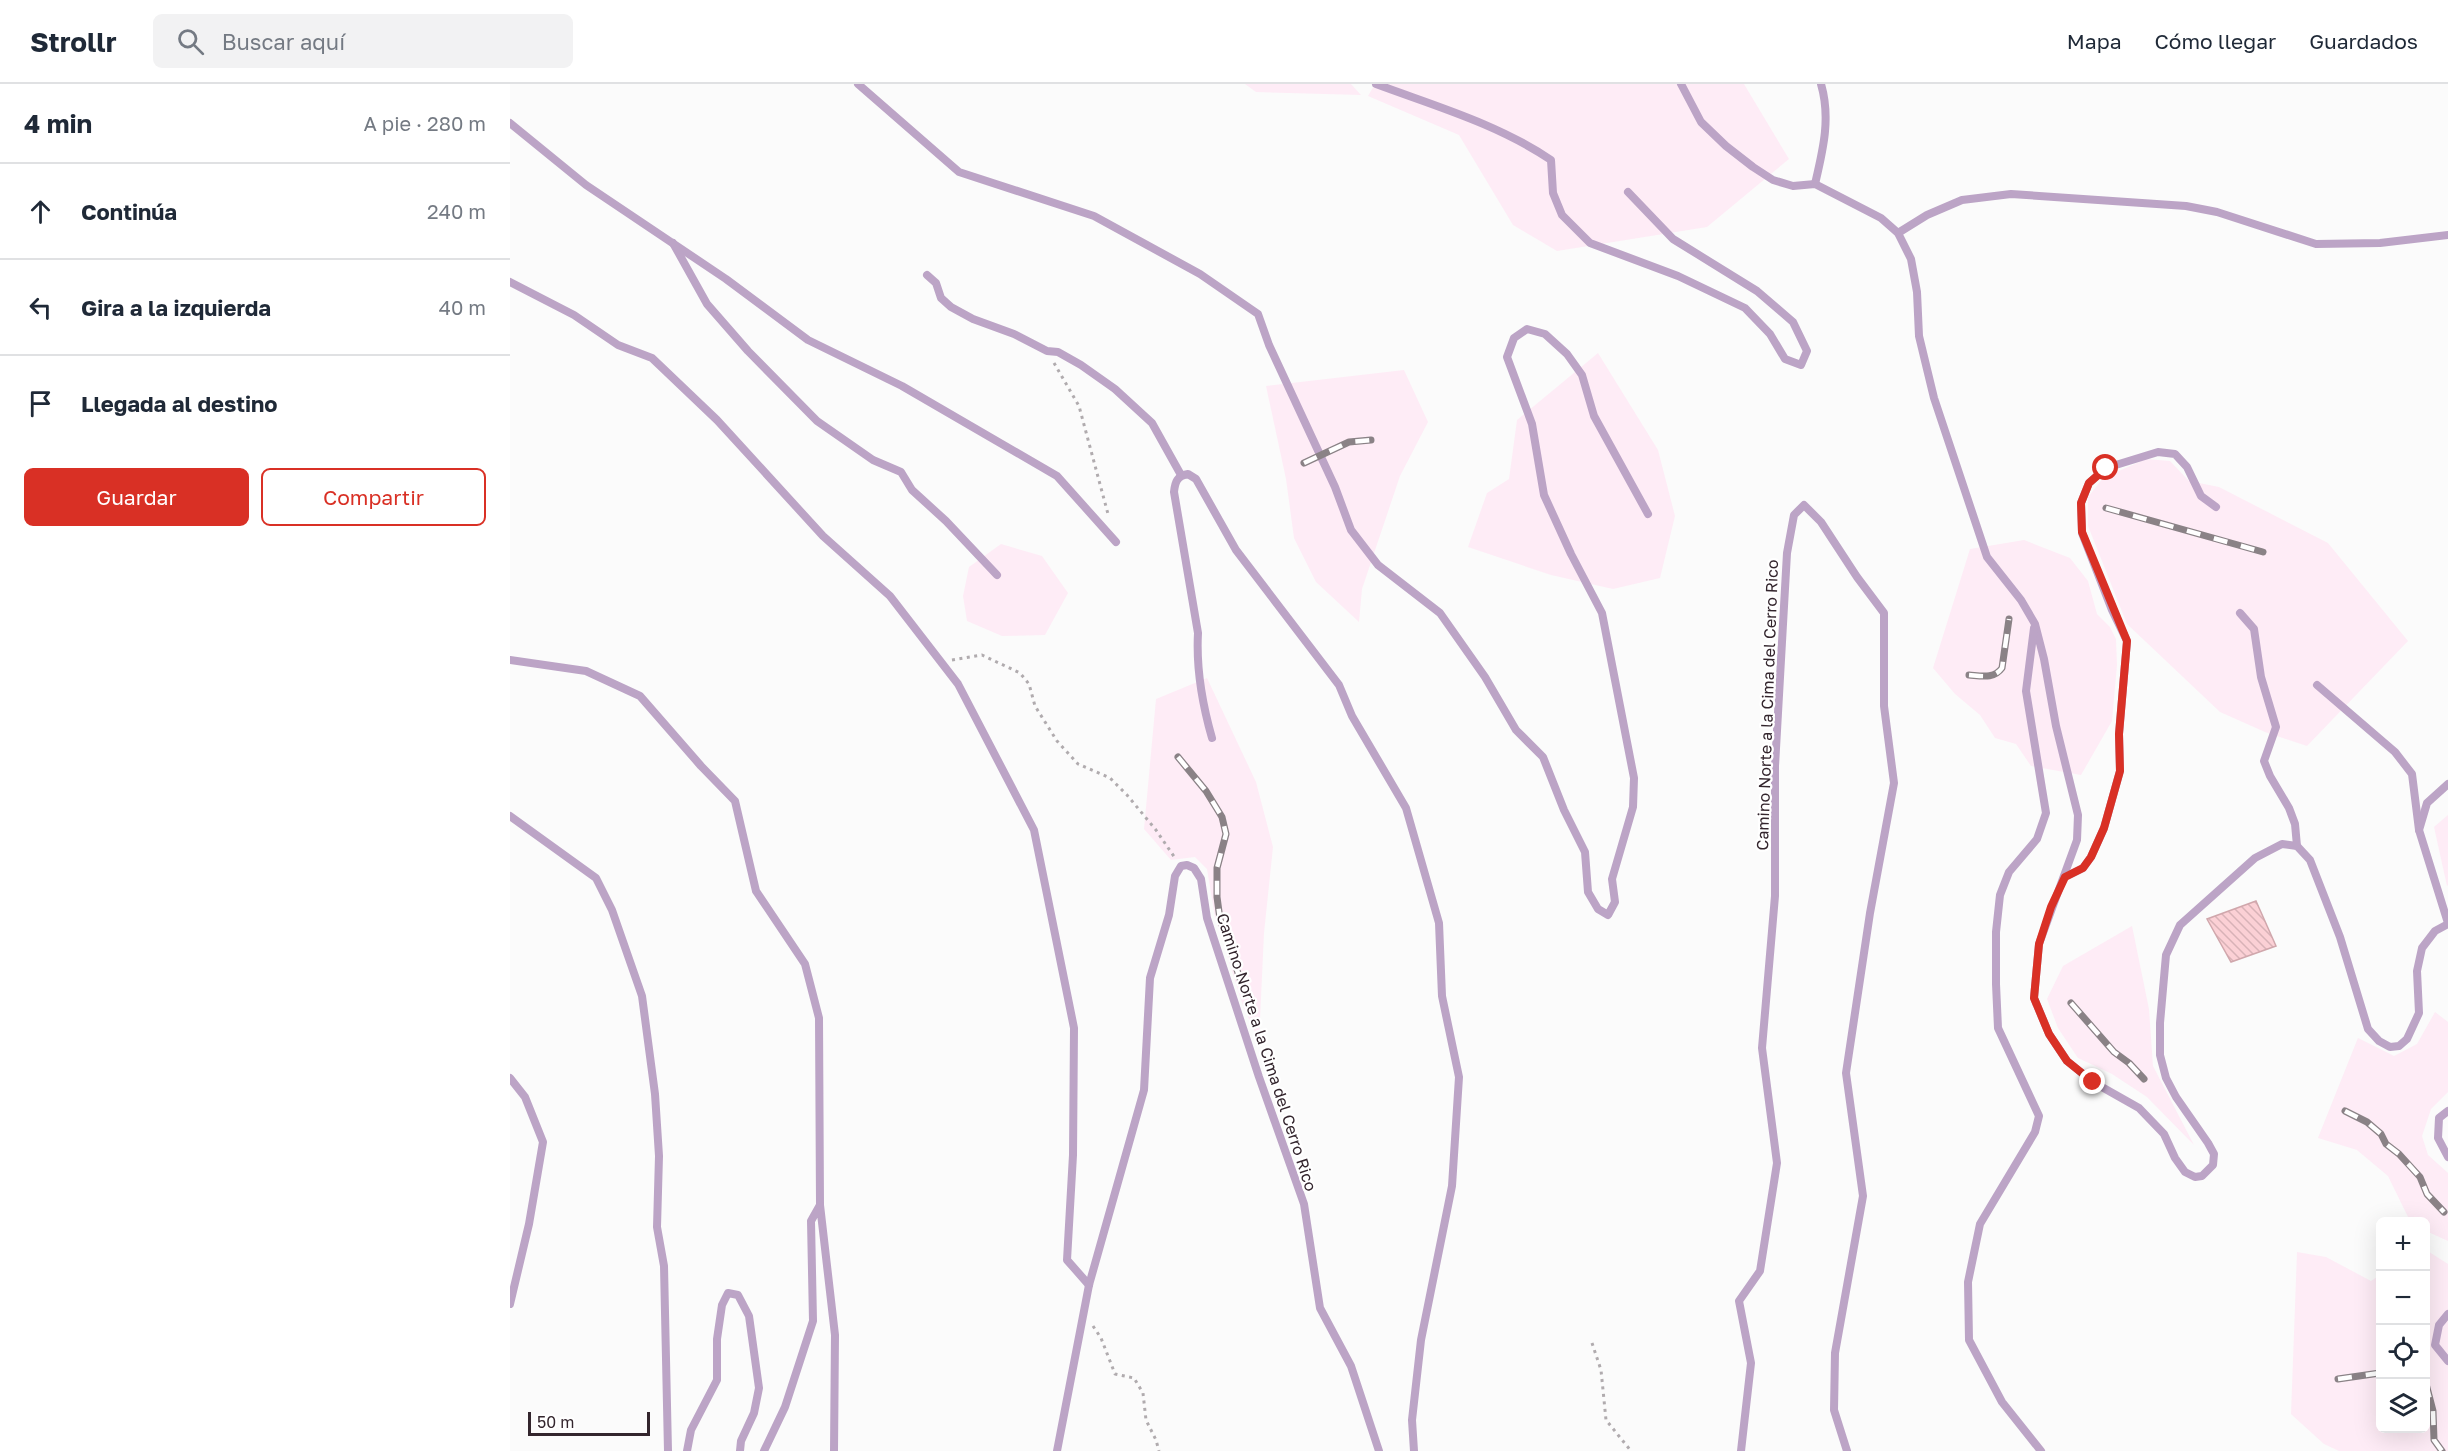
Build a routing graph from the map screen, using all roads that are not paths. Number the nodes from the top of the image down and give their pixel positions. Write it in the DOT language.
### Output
graph roads {
  1 [pos="858,84"];
  2 [pos="1376,84"];
  3 [pos="1681,84"];
  4 [pos="1821,84"];
  5 [pos="510,123"];
  6 [pos="1815,184"];
  7 [pos="1628,192"];
  8 [pos="1898,233"];
  9 [pos="2448,235"];
  10 [pos="672,241"];
  11 [pos="927,275"];
  12 [pos="510,282"];
  13 [pos="1181,475"];
  14 [pos="2216,507"];
  15 [pos="1648,514"];
  16 [pos="1116,542"];
  17 [pos="997,575"];
  18 [pos="2240,613"];
  19 [pos="2035,624"];
  20 [pos="510,660"];
  21 [pos="2317,685"];
  22 [pos="1212,738"];
  23 [pos="2448,784"];
  24 [pos="510,816"];
  25 [pos="2419,830"];
  26 [pos="2296,846"];
  27 [pos="2065,877"];
  28 [pos="2448,923"];
  29 [pos="510,1078"];
  30 [pos="2448,1111"];
  31 [pos="2448,1157"];
  32 [pos="820,1205"];
  33 [pos="1089,1285"];
  34 [pos="510,1304"];
  35 [pos="2448,1314"];
  36 [pos="2448,1361"];
  37 [pos="668,1451"];
  38 [pos="687,1451"];
  39 [pos="740,1451"];
  40 [pos="764,1451"];
  41 [pos="834,1451"];
  42 [pos="1057,1451"];
  43 [pos="1379,1451"];
  44 [pos="1414,1451"];
  45 [pos="1741,1451"];
  46 [pos="1847,1451"];
  47 [pos="2041,1451"];
  1 -- 15 [label="lane"];
  2 -- 7 [label="lane"];
  3 -- 6 [label="lane"];
  4 -- 6 [label="lane"];
  5 -- 10 [label="lane"];
  6 -- 8 [label="lane"];
  8 -- 9 [label="lane"];
  8 -- 19 [label="lane"];
  10 -- 16 [label="lane"];
  10 -- 17 [label="lane"];
  11 -- 13 [label="lane"];
  12 -- 33 [label="lane"];
  13 -- 22 [label="lane"];
  13 -- 44 [label="lane"];
  14 -- 27 [label="lane"];
  18 -- 26 [label="lane"];
  19 -- 27 [label="lane"];
  19 -- 47 [label="lane"];
  20 -- 32 [label="lane"];
  21 -- 25 [label="lane"];
  23 -- 25 [label="lane"];
  24 -- 37 [label="lane"];
  25 -- 28 [label="lane"];
  26 -- 27 [label="lane"];
  26 -- 28 [label="lane"];
  29 -- 34 [label="lane"];
  30 -- 31 [label="lane"];
  32 -- 40 [label="lane"];
  32 -- 41 [label="lane"];
  33 -- 42 [label="lane"];
  33 -- 43 [label="lane, Camino Norte a la Cima del Cerro Rico"];
  35 -- 36 [label="lane"];
  38 -- 39 [label="lane"];
  45 -- 46 [label="lane, Camino Norte a la Cima del Cerro Rico"];
}
